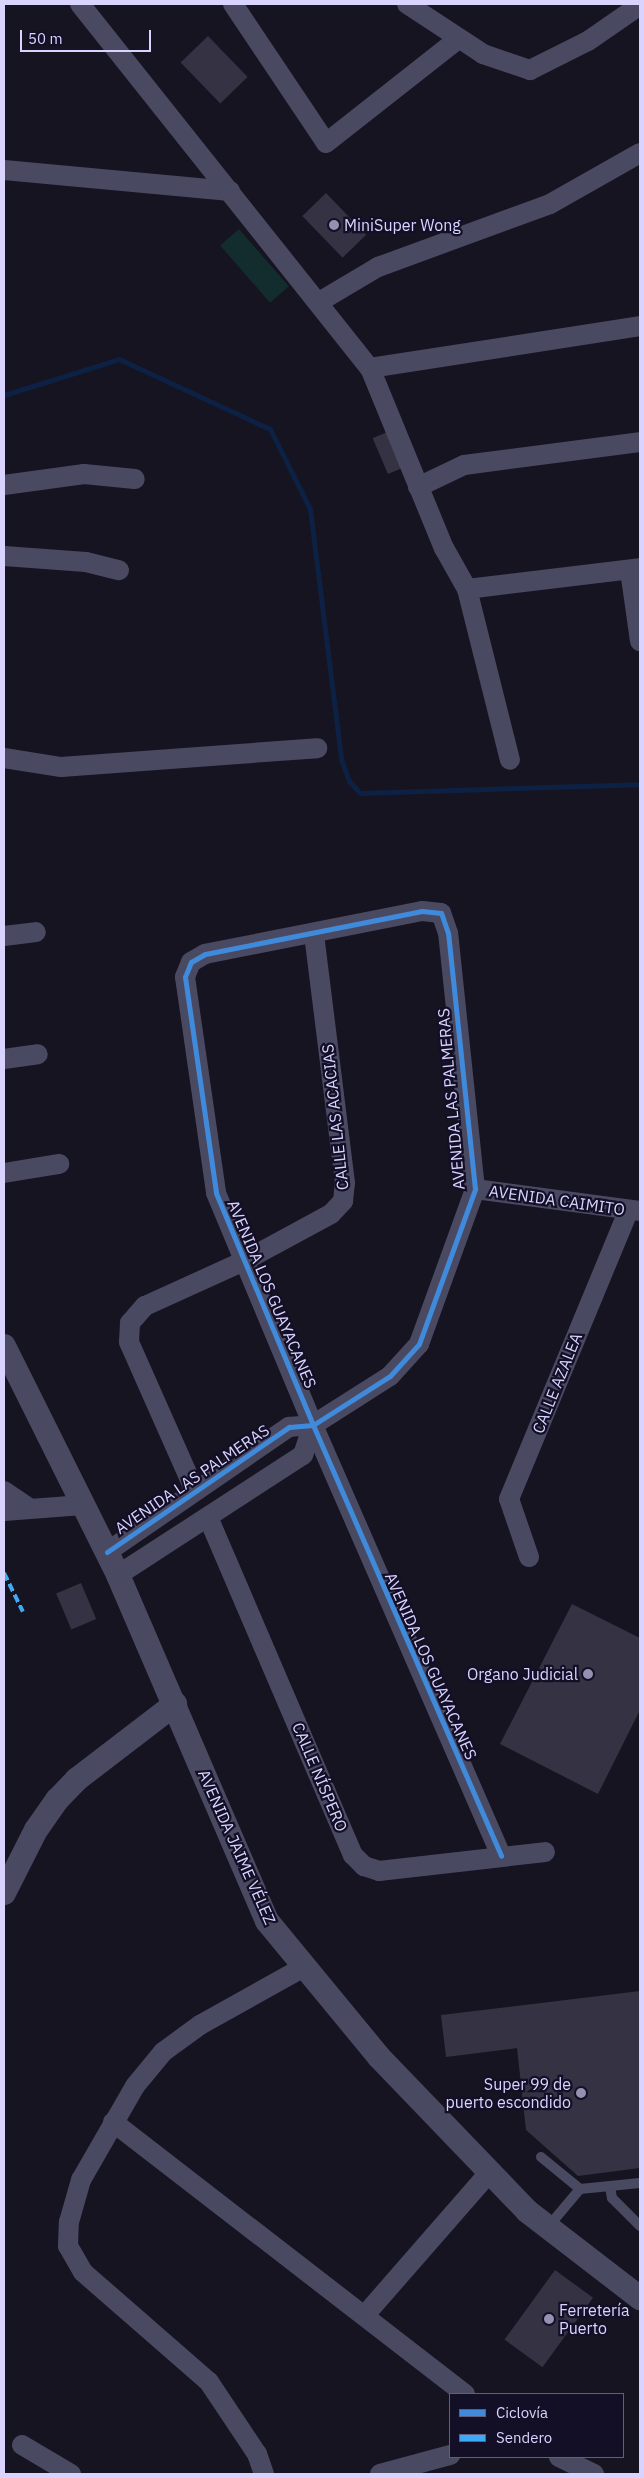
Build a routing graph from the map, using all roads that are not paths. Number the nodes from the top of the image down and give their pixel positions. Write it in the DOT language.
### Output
graph roads {
  1 [pos="80,4"];
  2 [pos="233,4"];
  3 [pos="407,4"];
  4 [pos="640,5"];
  5 [pos="458,38"];
  6 [pos="640,153"];
  7 [pos="4,170"];
  8 [pos="230,191"];
  9 [pos="320,302"];
  10 [pos="640,326"];
  11 [pos="370,368"];
  12 [pos="640,442"];
  13 [pos="135,479"];
  14 [pos="4,485"];
  15 [pos="418,487"];
  16 [pos="4,556"];
  17 [pos="635,569"];
  18 [pos="119,570"];
  19 [pos="468,589"];
  20 [pos="640,641"];
  21 [pos="317,748"];
  22 [pos="4,758"];
  23 [pos="510,760"];
  24 [pos="441,914"];
  25 [pos="36,932"];
  26 [pos="314,934"];
  27 [pos="4,936"];
  28 [pos="38,1054"];
  29 [pos="4,1059"];
  30 [pos="59,1164"];
  31 [pos="4,1173"];
  32 [pos="475,1188"];
  33 [pos="634,1210"];
  34 [pos="244,1261"];
  35 [pos="4,1346"];
  36 [pos="312,1425"];
  37 [pos="195,1491"];
  38 [pos="4,1492"];
  39 [pos="83,1505"];
  40 [pos="28,1507"];
  41 [pos="4,1511"];
  42 [pos="208,1517"];
  43 [pos="107,1552"];
  44 [pos="529,1558"];
  45 [pos="118,1575"];
  46 [pos="175,1704"];
  47 [pos="545,1852"];
  48 [pos="500,1856"];
  49 [pos="4,1893"];
  50 [pos="302,1968"];
  51 [pos="113,2122"];
  52 [pos="541,2157"];
  53 [pos="490,2173"];
  54 [pos="640,2183"];
  55 [pos="610,2186"];
  56 [pos="580,2189"];
  57 [pos="640,2226"];
  58 [pos="548,2227"];
  59 [pos="640,2298"];
  60 [pos="365,2315"];
  61 [pos="463,2393"];
  62 [pos="22,2445"];
  63 [pos="449,2455"];
  64 [pos="561,2458"];
  65 [pos="71,2474"];
  66 [pos="264,2474"];
  67 [pos="380,2474"];
  68 [pos="594,2474"];
  1 -- 8 [label="street"];
  2 -- 5 [label="street"];
  3 -- 5 [label="street"];
  4 -- 5 [label="street"];
  6 -- 9 [label="street"];
  7 -- 8 [label="street"];
  8 -- 9 [label="street"];
  9 -- 11 [label="street"];
  10 -- 11 [label="street"];
  11 -- 15 [label="street"];
  12 -- 15 [label="street"];
  13 -- 14 [label="street"];
  15 -- 19 [label="street"];
  16 -- 18 [label="street"];
  17 -- 19 [label="street"];
  17 -- 20 [label="street"];
  19 -- 23 [label="street"];
  21 -- 22 [label="street"];
  24 -- 26 [label="street, AVENIDA LOS GUAYACANES"];
  24 -- 32 [label="street, AVENIDA LAS PALMERAS"];
  25 -- 27 [label="street"];
  26 -- 34 [label="street, CALLE LAS ACACIAS"];
  26 -- 34 [label="street, AVENIDA LOS GUAYACANES"];
  28 -- 29 [label="street"];
  30 -- 31 [label="street"];
  32 -- 33 [label="street, AVENIDA CAIMITO"];
  32 -- 36 [label="street, AVENIDA LAS PALMERAS"];
  33 -- 44 [label="street, CALLE AZALEA"];
  34 -- 36 [label="street, AVENIDA LOS GUAYACANES"];
  34 -- 37 [label="street, CALLE LAS ACACIAS"];
  35 -- 39 [label="street, AVENIDA JAIME VÉLEZ"];
  36 -- 37 [label="street, AVENIDA LAS PALMERAS"];
  36 -- 42 [label="street"];
  36 -- 48 [label="street, AVENIDA LOS GUAYACANES"];
  37 -- 43 [label="street, AVENIDA LAS PALMERAS"];
  38 -- 40 [label="street"];
  39 -- 40 [label="street"];
  39 -- 43 [label="street, AVENIDA JAIME VÉLEZ"];
  40 -- 41 [label="street"];
  42 -- 45 [label="street"];
  42 -- 48 [label="street, CALLE NÍSPERO"];
  43 -- 45 [label="street, AVENIDA JAIME VÉLEZ"];
  45 -- 46 [label="street, AVENIDA JAIME VÉLEZ"];
  46 -- 49 [label="street"];
  46 -- 50 [label="street, AVENIDA JAIME VÉLEZ"];
  47 -- 48 [label="street, CALLE NÍSPERO"];
  50 -- 51 [label="street"];
  50 -- 53 [label="street, AVENIDA JAIME VÉLEZ"];
  51 -- 60 [label="street"];
  51 -- 66 [label="street"];
  52 -- 56 [label="lane"];
  53 -- 58 [label="street, AVENIDA JAIME VÉLEZ"];
  53 -- 60 [label="street"];
  54 -- 55 [label="lane"];
  55 -- 56 [label="lane"];
  55 -- 57 [label="lane"];
  56 -- 58 [label="lane"];
  58 -- 59 [label="street, AVENIDA JAIME VÉLEZ"];
  60 -- 61 [label="street"];
  62 -- 65 [label="street"];
  63 -- 67 [label="street"];
  64 -- 68 [label="street"];
}
